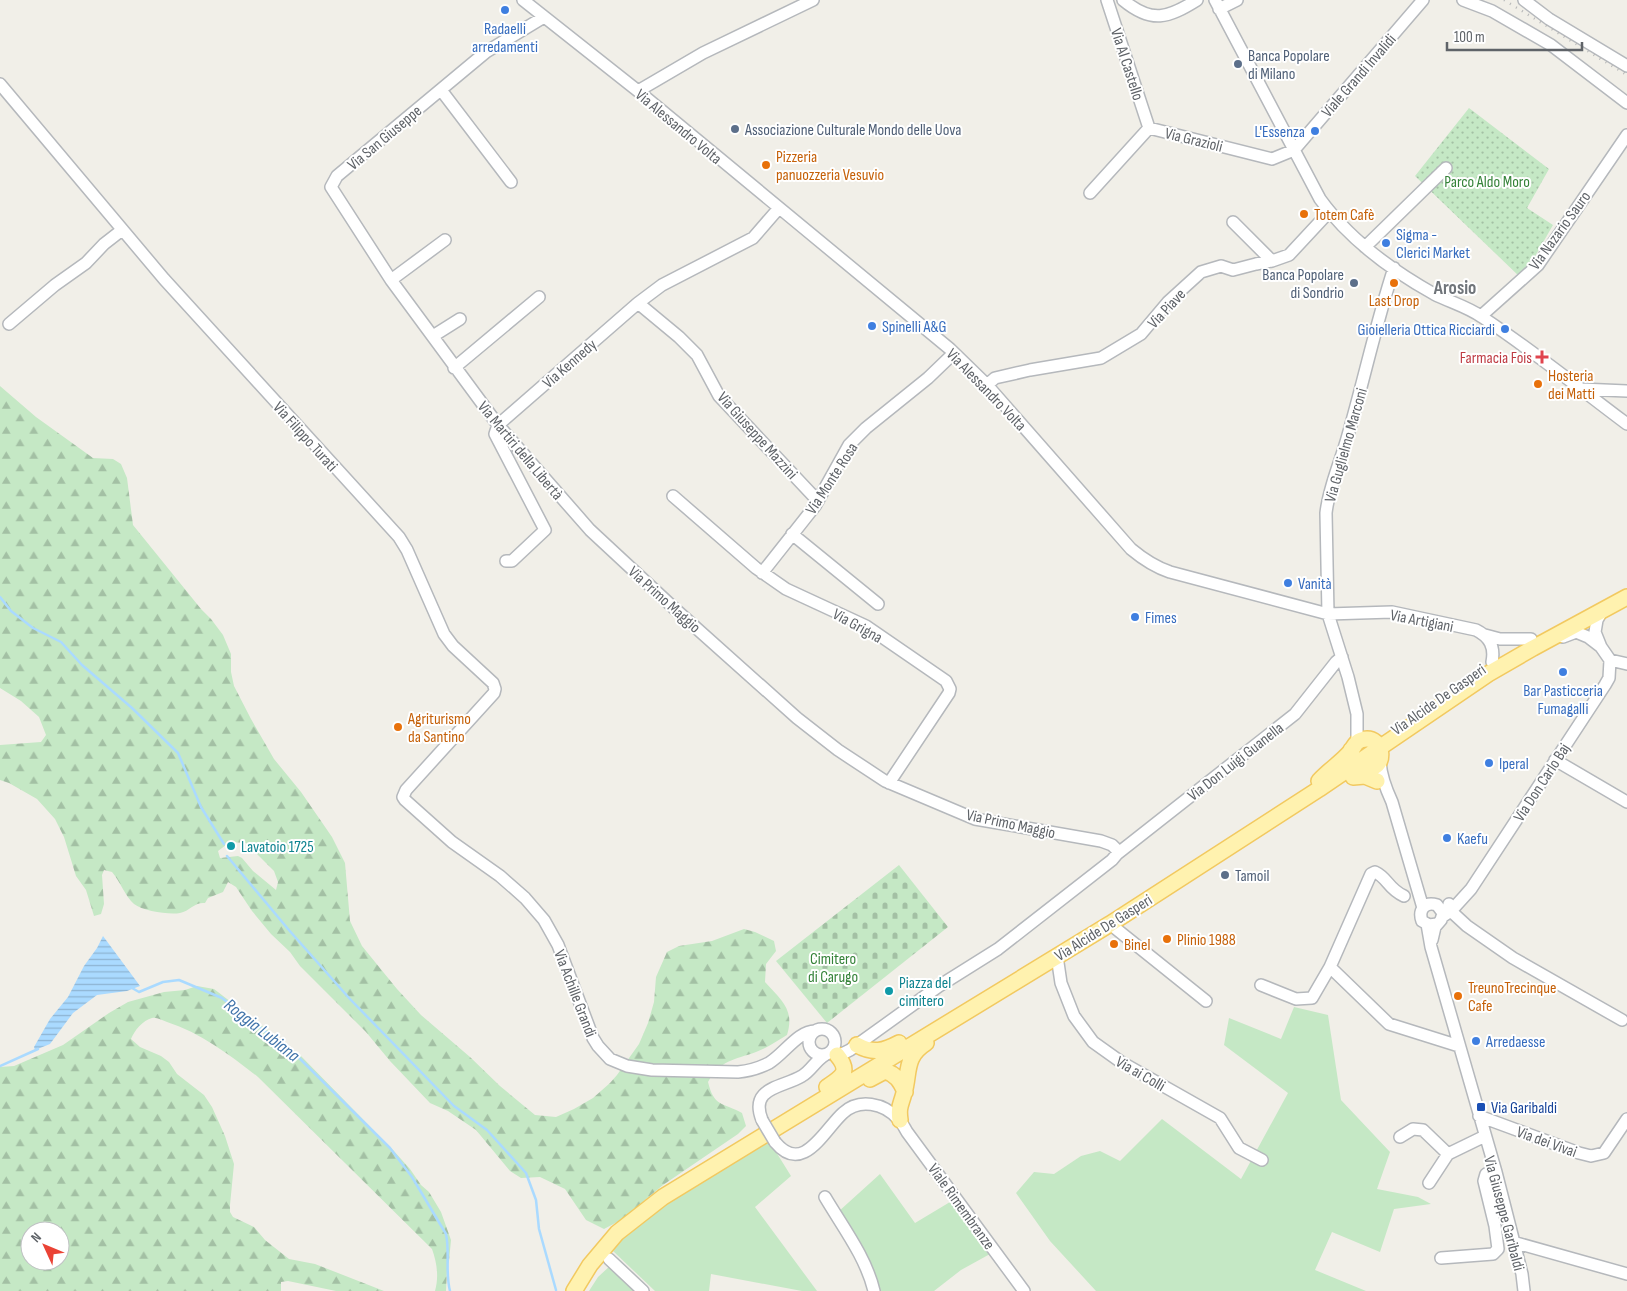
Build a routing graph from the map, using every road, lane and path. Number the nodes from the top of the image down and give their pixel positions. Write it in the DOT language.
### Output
graph roads {
  1 [pos="523,0"];
  2 [pos="814,0"];
  3 [pos="1107,0"];
  4 [pos="1123,0"];
  5 [pos="1198,0"];
  6 [pos="1237,0"];
  7 [pos="1423,0"];
  8 [pos="1463,0"];
  9 [pos="1524,0"];
  10 [pos="1217,4"];
  11 [pos="544,17"];
  12 [pos="1627,66"];
  13 [pos="0,84"];
  14 [pos="441,90"];
  15 [pos="638,91"];
  16 [pos="1627,104"];
  17 [pos="1149,128"];
  18 [pos="1626,139"];
  19 [pos="1294,150"];
  20 [pos="1446,168"];
  21 [pos="511,182"];
  22 [pos="331,187"];
  23 [pos="1090,193"];
  24 [pos="779,208"];
  25 [pos="1330,212"];
  26 [pos="1233,222"];
  27 [pos="122,230"];
  28 [pos="445,240"];
  29 [pos="1365,246"];
  30 [pos="1272,261"];
  31 [pos="1394,268"];
  32 [pos="391,280"];
  33 [pos="539,297"];
  34 [pos="638,303"];
  35 [pos="1481,316"];
  36 [pos="460,319"];
  37 [pos="9,324"];
  38 [pos="432,336"];
  39 [pos="954,353"];
  40 [pos="454,368"];
  41 [pos="987,385"];
  42 [pos="1581,389"];
  43 [pos="1627,391"];
  44 [pos="1627,424"];
  45 [pos="498,425"];
  46 [pos="673,496"];
  47 [pos="818,501"];
  48 [pos="590,530"];
  49 [pos="792,534"];
  50 [pos="506,561"];
  51 [pos="762,572"];
  52 [pos="1627,587"];
  53 [pos="1627,592"];
  54 [pos="1627,597"];
  55 [pos="1627,603"];
  56 [pos="878,604"];
  57 [pos="1606,612"];
  58 [pos="1328,614"];
  59 [pos="1485,635"];
  60 [pos="1531,639"];
  61 [pos="1601,647"];
  62 [pos="1342,657"];
  63 [pos="1610,660"];
  64 [pos="1627,664"];
  65 [pos="1490,668"];
  66 [pos="1379,750"];
  67 [pos="1356,757"];
  68 [pos="1556,760"];
  69 [pos="889,783"];
  70 [pos="1382,786"];
  71 [pos="1318,787"];
  72 [pos="405,800"];
  73 [pos="1627,802"];
  74 [pos="1117,854"];
  75 [pos="1404,896"];
  76 [pos="1438,913"];
  77 [pos="1110,924"];
  78 [pos="1057,956"];
  79 [pos="1330,967"];
  80 [pos="1261,985"];
  81 [pos="1206,1001"];
  82 [pos="1622,1020"];
  83 [pos="941,1027"];
  84 [pos="815,1031"];
  85 [pos="833,1034"];
  86 [pos="857,1045"];
  87 [pos="790,1046"];
  88 [pos="1459,1046"];
  89 [pos="822,1055"];
  90 [pos="905,1092"];
  91 [pos="802,1112"];
  92 [pos="1479,1116"];
  93 [pos="1627,1119"];
  94 [pos="900,1120"];
  95 [pos="780,1125"];
  96 [pos="1485,1136"];
  97 [pos="1400,1137"];
  98 [pos="1448,1154"];
  99 [pos="1262,1160"];
  100 [pos="1495,1169"];
  101 [pos="1429,1183"];
  102 [pos="824,1197"];
  103 [pos="1514,1242"];
  104 [pos="1441,1258"];
  105 [pos="610,1259"];
  106 [pos="1627,1274"];
  107 [pos="574,1291"];
  108 [pos="643,1291"];
  109 [pos="874,1291"];
  110 [pos="1024,1291"];
  111 [pos="1524,1291"];
  1 -- 11 [label="street, Via Alessandro Volta"];
  2 -- 15 [label="street"];
  3 -- 17 [label="street, Via Al Castello"];
  4 -- 5 [label="street"];
  6 -- 10 [label="street"];
  7 -- 19 [label="street, Viale Grandi Invalidi"];
  8 -- 16 [label="street"];
  9 -- 12 [label="street"];
  10 -- 19 [label="street"];
  11 -- 14 [label="street, Via San Giuseppe"];
  11 -- 15 [label="street, Via Alessandro Volta"];
  13 -- 27 [label="street, Via Filippo Turati"];
  14 -- 21 [label="street"];
  14 -- 22 [label="street, Via San Giuseppe"];
  15 -- 24 [label="street, Via Alessandro Volta"];
  17 -- 19 [label="street, Via Grazioli"];
  17 -- 23 [label="street, Via Grazioli"];
  18 -- 35 [label="street, Via Nazario Sauro"];
  19 -- 25 [label="street"];
  20 -- 29 [label="street"];
  22 -- 32 [label="street, Via Martiri della Libertà"];
  24 -- 34 [label="street, Via Kennedy"];
  24 -- 39 [label="street, Via Alessandro Volta"];
  25 -- 29 [label="street"];
  25 -- 30 [label="street, Via Piave"];
  26 -- 30 [label="street"];
  27 -- 37 [label="street"];
  27 -- 72 [label="street, Via Filippo Turati"];
  28 -- 32 [label="street"];
  29 -- 31 [label="street"];
  30 -- 41 [label="street, Via Piave"];
  31 -- 35 [label="street"];
  31 -- 58 [label="street, Via Guglielmo Marconi"];
  32 -- 38 [label="street, Via Martiri della Libertà"];
  33 -- 40 [label="street"];
  34 -- 45 [label="street, Via Kennedy"];
  34 -- 47 [label="street, Via Giuseppe Mazzini"];
  35 -- 42 [label="street"];
  36 -- 38 [label="street"];
  38 -- 40 [label="street, Via Martiri della Libertà"];
  39 -- 41 [label="street, Via Alessandro Volta"];
  39 -- 47 [label="street, Via Monte Rosa"];
  40 -- 45 [label="street, Via Martiri della Libertà"];
  41 -- 58 [label="street, Via Alessandro Volta"];
  42 -- 43 [label="street"];
  42 -- 44 [label="street"];
  45 -- 48 [label="street, Via Martiri della Libertà"];
  45 -- 50 [label="street"];
  46 -- 51 [label="street, Via Grigna"];
  47 -- 49 [label="street, Via Monte Rosa"];
  48 -- 69 [label="street, Via Primo Maggio"];
  49 -- 51 [label="street, Via Monte Rosa"];
  49 -- 56 [label="street"];
  51 -- 69 [label="street, Via Grigna"];
  52 -- 60 [label="main road, Via Alcide De Gasperi"];
  53 -- 57 [label="main road"];
  54 -- 57 [label="main road, Via Alcide De Gasperi"];
  55 -- 57 [label="street"];
  57 -- 61 [label="street"];
  57 -- 65 [label="main road, Via Alcide De Gasperi"];
  58 -- 59 [label="street, Via Artigiani"];
  58 -- 62 [label="street, Via Guglielmo Marconi"];
  59 -- 60 [label="street, Via Artigiani"];
  59 -- 65 [label="street"];
  60 -- 65 [label="main road, Via Alcide De Gasperi"];
  61 -- 63 [label="street"];
  61 -- 65 [label="street, Via Alcide De Gasperi"];
  62 -- 67 [label="street, Via Guglielmo Marconi"];
  62 -- 74 [label="street, Via Don Luigi Guanella"];
  63 -- 64 [label="street"];
  63 -- 68 [label="street, Via Don Carlo Baj"];
  65 -- 66 [label="main road, Via Alcide De Gasperi"];
  65 -- 66 [label="main road, Via Alcide De Gasperi"];
  66 -- 67 [label="main road, Via Alcide De Gasperi"];
  66 -- 67 [label="main road"];
  66 -- 70 [label="street"];
  67 -- 70 [label="street"];
  67 -- 71 [label="main road, Via Alcide De Gasperi"];
  68 -- 73 [label="street"];
  68 -- 76 [label="street, Via Don Carlo Baj"];
  69 -- 74 [label="street, Via Primo Maggio"];
  70 -- 71 [label="main road"];
  70 -- 76 [label="street"];
  71 -- 77 [label="main road, Via Alcide De Gasperi"];
  72 -- 87 [label="street, Via Achille Grandi"];
  74 -- 86 [label="street"];
  75 -- 79 [label="street"];
  76 -- 82 [label="street"];
  76 -- 88 [label="street, Via Giuseppe Garibaldi"];
  77 -- 78 [label="main road, Via Alcide De Gasperi"];
  77 -- 81 [label="street"];
  78 -- 83 [label="main road, Via Alcide De Gasperi"];
  78 -- 99 [label="street, Via ai Colli"];
  79 -- 80 [label="street"];
  79 -- 88 [label="street"];
  83 -- 86 [label="main road"];
  83 -- 90 [label="main road"];
  83 -- 91 [label="main road"];
  84 -- 85 [label="street"];
  84 -- 87 [label="street, Via Achille Grandi"];
  84 -- 89 [label="street"];
  85 -- 86 [label="street"];
  85 -- 89 [label="street"];
  86 -- 89 [label="street"];
  87 -- 89 [label="street"];
  88 -- 92 [label="street, Via Giuseppe Garibaldi"];
  89 -- 94 [label="street, bridge"];
  89 -- 95 [label="main road"];
  90 -- 91 [label="main road"];
  90 -- 94 [label="main road"];
  91 -- 95 [label="main road"];
  92 -- 93 [label="street, Via dei Vivai"];
  92 -- 96 [label="street, Via Giuseppe Garibaldi"];
  94 -- 110 [label="street, Viale Rimembranze"];
  95 -- 107 [label="main road"];
  96 -- 98 [label="street, Via Giuseppe Garibaldi"];
  96 -- 100 [label="street, Via Giuseppe Garibaldi"];
  97 -- 98 [label="street"];
  98 -- 101 [label="street"];
  100 -- 103 [label="street, Via Giuseppe Garibaldi"];
  100 -- 104 [label="street"];
  102 -- 109 [label="street"];
  103 -- 106 [label="street"];
  103 -- 111 [label="street, Via Giuseppe Garibaldi"];
  105 -- 108 [label="street"];
}
